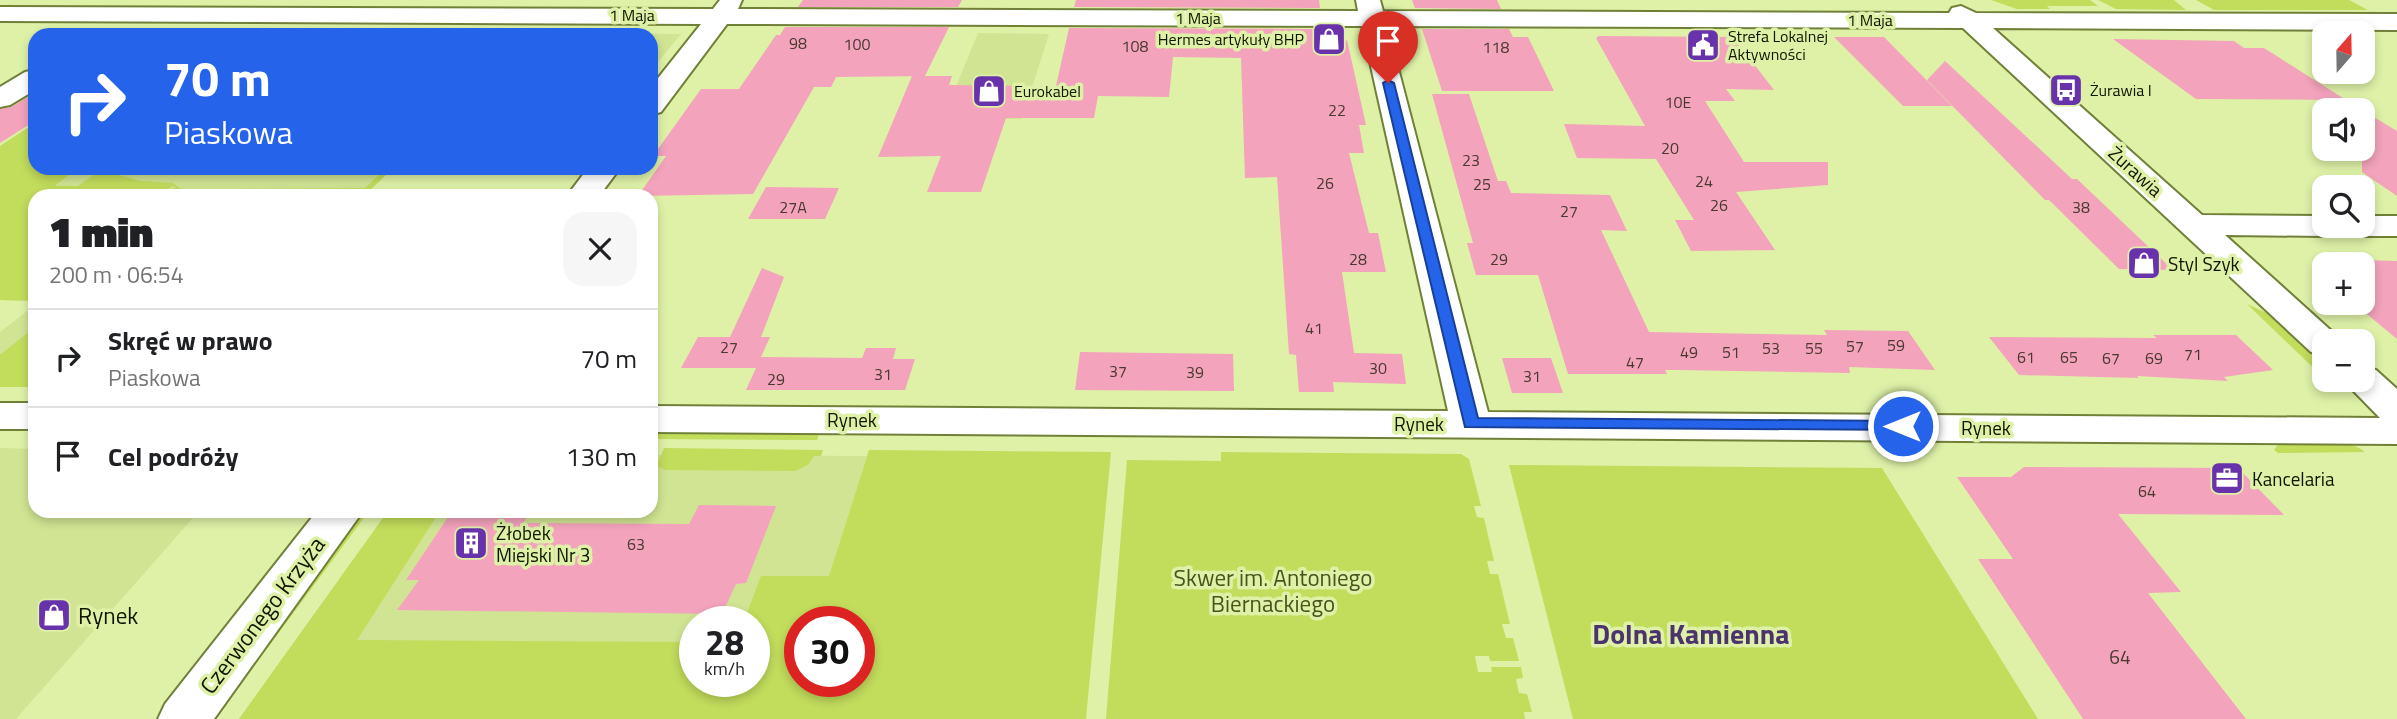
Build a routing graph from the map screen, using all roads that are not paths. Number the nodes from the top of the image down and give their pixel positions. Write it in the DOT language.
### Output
graph roads {
  1 [pos="166,0"];
  2 [pos="293,0"];
  3 [pos="1946,0"];
  4 [pos="726,8"];
  5 [pos="1371,9"];
  6 [pos="0,14"];
  7 [pos="142,14"];
  8 [pos="271,15"];
  9 [pos="1970,21"];
  10 [pos="2397,22"];
  11 [pos="119,28"];
  12 [pos="28,82"];
  13 [pos="658,97"];
  14 [pos="0,99"];
  15 [pos="2195,225"];
  16 [pos="2312,226"];
  17 [pos="2375,226"];
  18 [pos="2397,226"];
  19 [pos="2312,333"];
  20 [pos="2375,391"];
  21 [pos="2397,411"];
  22 [pos="0,416"];
  23 [pos="28,416"];
  24 [pos="658,419"];
  25 [pos="1471,424"];
  26 [pos="2397,431"];
  27 [pos="336,518"];
  28 [pos="184,719"];
  1 -- 7 [label="street"];
  2 -- 8 [label="street"];
  3 -- 9 [label="street, Żurawia"];
  4 -- 5 [label="street, 1 Maja"];
  4 -- 8 [label="street, 1 Maja"];
  4 -- 13 [label="street"];
  5 -- 9 [label="street, 1 Maja"];
  5 -- 25 [label="street"];
  6 -- 7 [label="street, 1 Maja"];
  7 -- 8 [label="street, 1 Maja"];
  7 -- 11 [label="street"];
  9 -- 10 [label="street, 1 Maja"];
  9 -- 15 [label="street, Żurawia"];
  12 -- 14 [label="street"];
  15 -- 16 [label="street"];
  15 -- 19 [label="street, Żurawia"];
  17 -- 18 [label="street"];
  20 -- 21 [label="street"];
  22 -- 23 [label="street"];
  24 -- 25 [label="street, Rynek"];
  25 -- 26 [label="street, Rynek"];
  27 -- 28 [label="street, Czerwonego Krzyża"];
}
